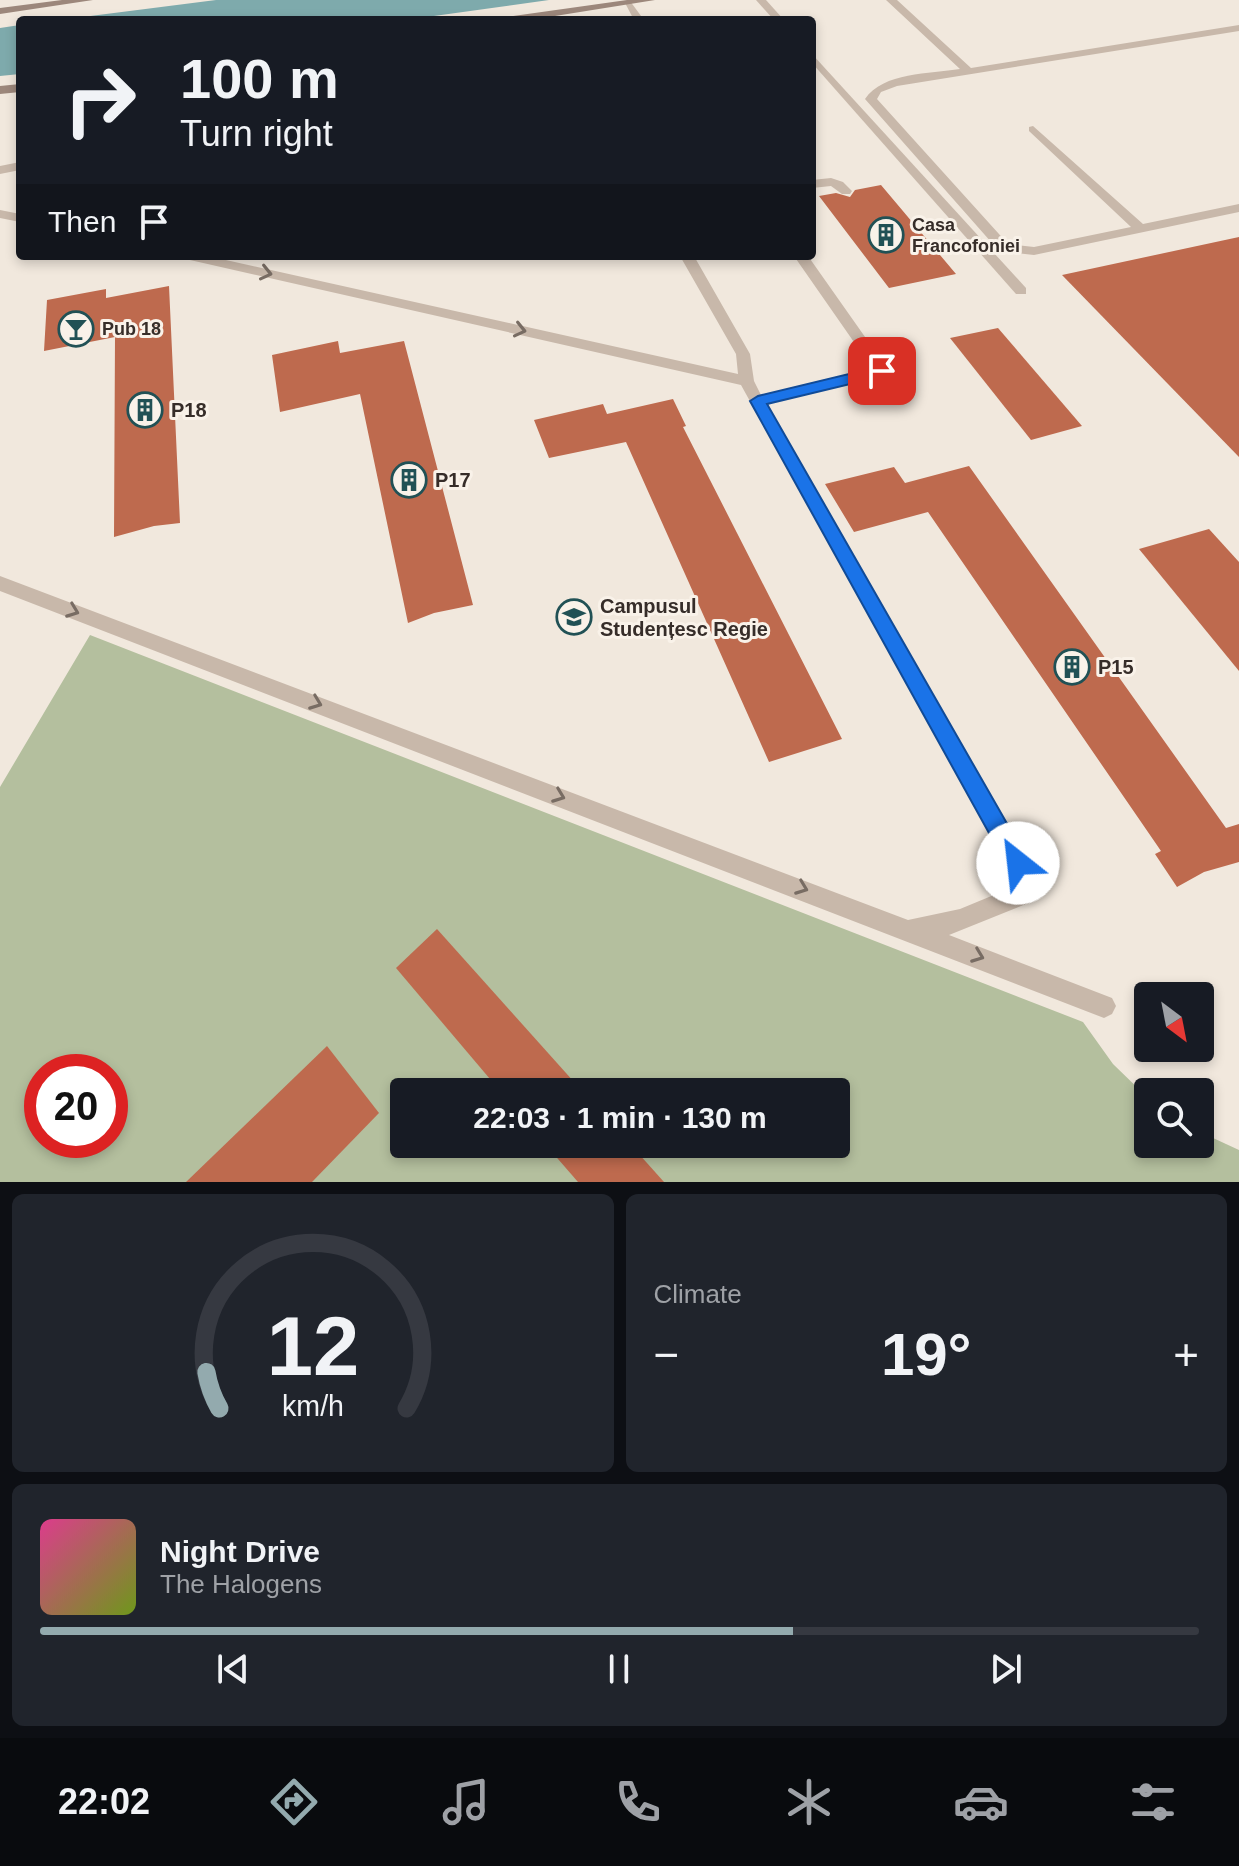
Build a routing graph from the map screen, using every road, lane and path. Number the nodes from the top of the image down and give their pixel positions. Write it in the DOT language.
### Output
graph roads {
  1 [pos="88,0"];
  2 [pos="650,0"];
  3 [pos="761,0"];
  4 [pos="891,0"];
  5 [pos="627,3"];
  6 [pos="0,11"];
  7 [pos="534,16"];
  8 [pos="636,16"];
  9 [pos="775,16"];
  10 [pos="1239,28"];
  11 [pos="816,61"];
  12 [pos="968,71"];
  13 [pos="1033,129"];
  14 [pos="816,183"];
  15 [pos="846,191"];
  16 [pos="1239,208"];
  17 [pos="1140,228"];
  18 [pos="208,260"];
  19 [pos="689,260"];
  20 [pos="804,260"];
  21 [pos="1021,291"];
  22 [pos="746,381"];
  23 [pos="758,401"];
  24 [pos="0,583"];
  25 [pos="905,927"];
  26 [pos="1104,1006"];
  1 -- 6 [label="main road"];
  2 -- 5 [label="main road"];
  3 -- 9 [label="lane"];
  4 -- 12 [label="lane"];
  5 -- 7 [label="main road"];
  5 -- 8 [label="lane"];
  10 -- 12 [label="lane"];
  11 -- 21 [label="lane"];
  12 -- 17 [label="lane"];
  13 -- 17 [label="lane"];
  14 -- 15 [label="lane"];
  16 -- 17 [label="lane"];
  18 -- 22 [label="lane, one-way"];
  19 -- 22 [label="lane"];
  20 -- 23 [label="lane"];
  22 -- 23 [label="lane"];
  23 -- 25 [label="lane"];
  24 -- 25 [label="lane, one-way"];
  25 -- 26 [label="lane, one-way"];
}
